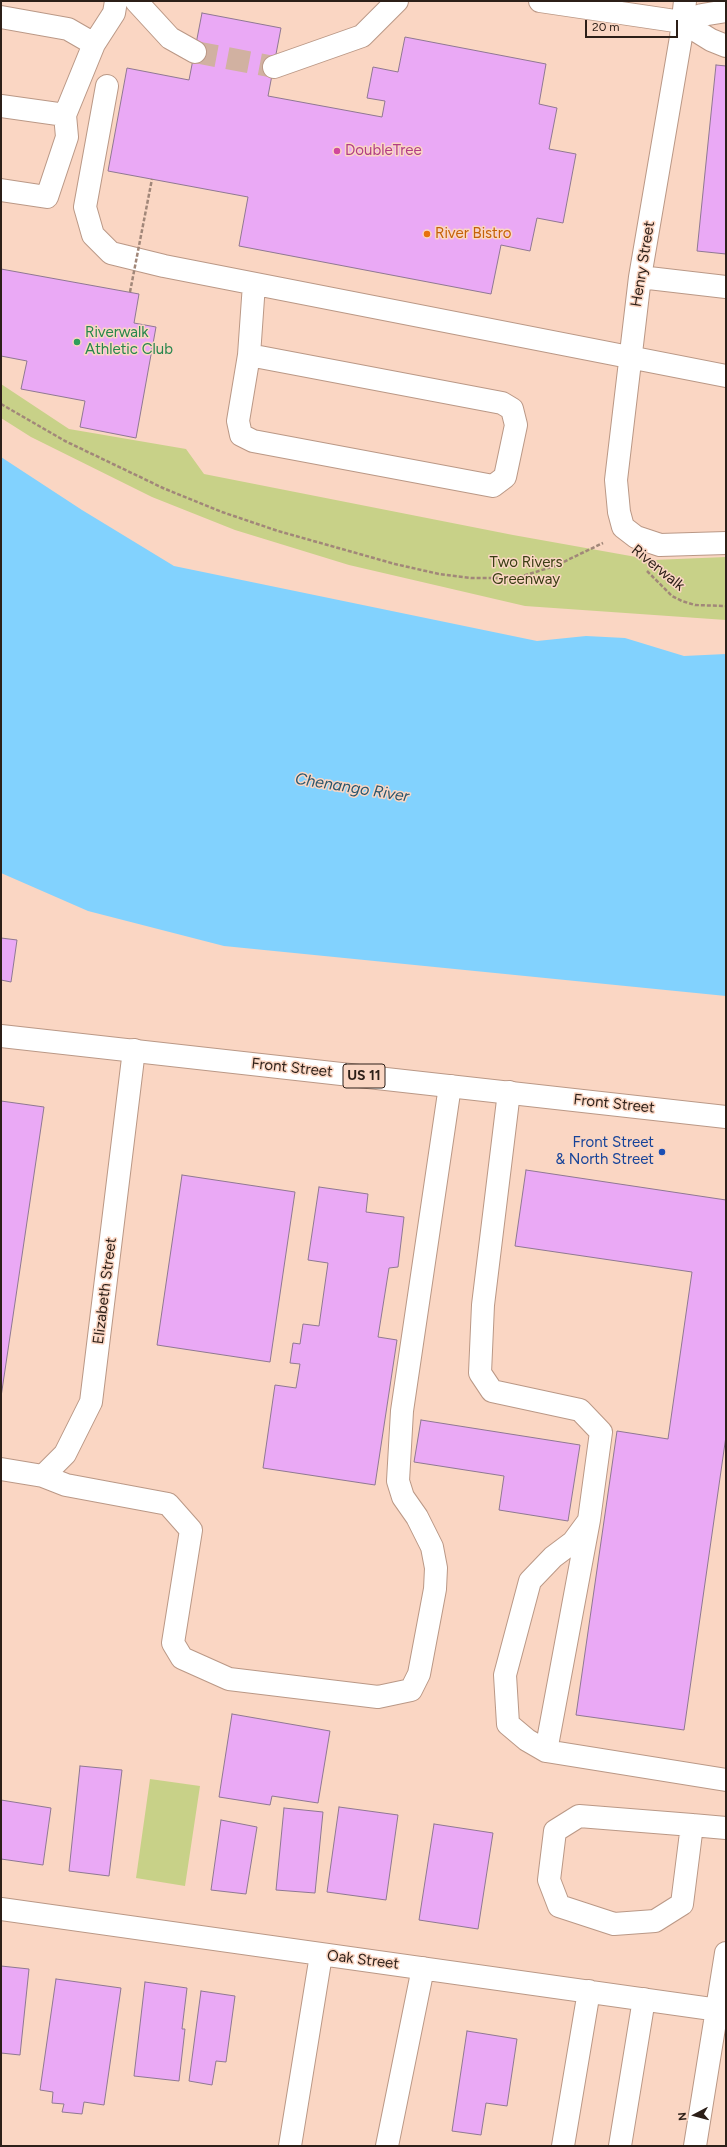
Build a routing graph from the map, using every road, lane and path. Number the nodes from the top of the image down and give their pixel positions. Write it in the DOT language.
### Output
graph roads {
  1 [pos="116,1"];
  2 [pos="136,1"];
  3 [pos="397,1"];
  4 [pos="540,1"];
  5 [pos="726,11"];
  6 [pos="684,12"];
  7 [pos="1,17"];
  8 [pos="94,44"];
  9 [pos="726,46"];
  10 [pos="195,52"];
  11 [pos="274,66"];
  12 [pos="107,86"];
  13 [pos="1,106"];
  14 [pos="65,115"];
  15 [pos="152,179"];
  16 [pos="1,190"];
  17 [pos="640,277"];
  18 [pos="254,284"];
  19 [pos="726,287"];
  20 [pos="130,292"];
  21 [pos="249,355"];
  22 [pos="630,358"];
  23 [pos="726,376"];
  24 [pos="1,404"];
  25 [pos="623,527"];
  26 [pos="603,543"];
  27 [pos="726,543"];
  28 [pos="609,546"];
  29 [pos="645,569"];
  30 [pos="726,606"];
  31 [pos="1,1036"];
  32 [pos="134,1050"];
  33 [pos="450,1086"];
  34 [pos="508,1092"];
  35 [pos="726,1116"];
  36 [pos="1,1469"];
  37 [pos="42,1476"];
  38 [pos="589,1520"];
  39 [pos="546,1750"];
  40 [pos="726,1780"];
  41 [pos="692,1825"];
  42 [pos="726,1828"];
  43 [pos="1,1909"];
  44 [pos="726,1953"];
  45 [pos="321,1955"];
  46 [pos="423,1968"];
  47 [pos="589,1991"];
  48 [pos="644,1999"];
  49 [pos="722,2010"];
  50 [pos="290,2146"];
  51 [pos="387,2146"];
  52 [pos="563,2146"];
  53 [pos="620,2146"];
  54 [pos="695,2146"];
  1 -- 8 [label="street"];
  2 -- 10 [label="street"];
  3 -- 11 [label="street"];
  4 -- 6 [label="street"];
  5 -- 6 [label="street"];
  6 -- 9 [label="street"];
  6 -- 17 [label="street, Henry Street"];
  7 -- 8 [label="street"];
  8 -- 14 [label="street"];
  12 -- 18 [label="street"];
  13 -- 14 [label="street"];
  14 -- 16 [label="street"];
  15 -- 20 [label="path, bridge"];
  17 -- 19 [label="street"];
  17 -- 22 [label="street, Henry Street"];
  18 -- 21 [label="street"];
  18 -- 22 [label="street"];
  21 -- 21 [label="street"];
  22 -- 23 [label="street"];
  22 -- 25 [label="street, Henry Street"];
  24 -- 26 [label="path"];
  25 -- 26 [label="path"];
  25 -- 27 [label="street"];
  26 -- 28 [label="path, Riverwalk"];
  29 -- 30 [label="path, Riverwalk"];
  31 -- 32 [label="street, Front Street / US 11"];
  32 -- 33 [label="street, Front Street / US 11"];
  32 -- 37 [label="street, Elizabeth Street"];
  33 -- 34 [label="street, Front Street / US 11"];
  33 -- 37 [label="street"];
  34 -- 35 [label="street, Front Street / US 11"];
  34 -- 38 [label="street"];
  36 -- 37 [label="street"];
  38 -- 39 [label="street"];
  38 -- 39 [label="street"];
  39 -- 40 [label="street"];
  41 -- 41 [label="street"];
  41 -- 42 [label="street"];
  43 -- 45 [label="street, Oak Street"];
  44 -- 49 [label="street"];
  45 -- 46 [label="street, Oak Street"];
  45 -- 50 [label="street"];
  46 -- 47 [label="street, Oak Street"];
  46 -- 51 [label="street"];
  47 -- 48 [label="street, Oak Street"];
  47 -- 52 [label="street"];
  48 -- 49 [label="street, Oak Street"];
  48 -- 53 [label="street"];
  49 -- 54 [label="street"];
}
